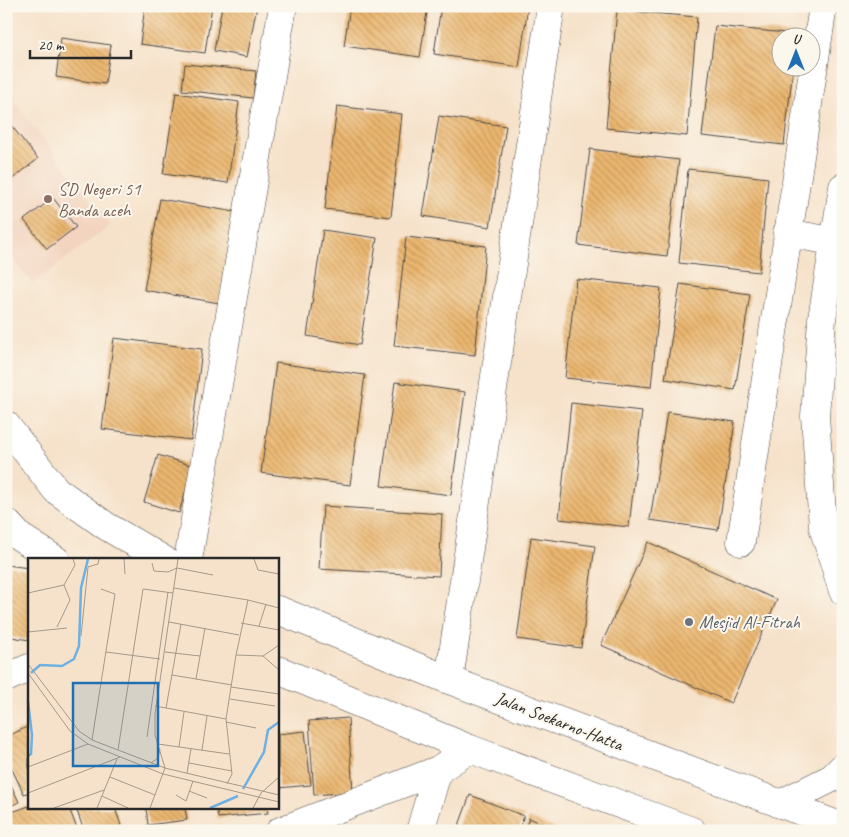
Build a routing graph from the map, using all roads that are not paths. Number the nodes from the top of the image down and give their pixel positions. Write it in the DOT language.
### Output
graph roads {
  1 [pos="283,6"];
  2 [pos="551,6"];
  3 [pos="823,6"];
  4 [pos="843,188"];
  5 [pos="787,233"];
  6 [pos="839,242"];
  7 [pos="6,425"];
  8 [pos="6,522"];
  9 [pos="741,542"];
  10 [pos="53,558"];
  11 [pos="161,558"];
  12 [pos="188,558"];
  13 [pos="843,591"];
  14 [pos="279,610"];
  15 [pos="28,668"];
  16 [pos="279,670"];
  17 [pos="6,678"];
  18 [pos="449,680"];
  19 [pos="470,749"];
  20 [pos="843,767"];
  21 [pos="438,770"];
  22 [pos="780,804"];
  23 [pos="843,827"];
  24 [pos="280,831"];
  25 [pos="420,831"];
  26 [pos="692,831"];
  1 -- 12 [label="main road"];
  2 -- 18 [label="main road"];
  3 -- 5 [label="main road"];
  4 -- 6 [label="main road"];
  5 -- 6 [label="main road"];
  5 -- 9 [label="main road"];
  6 -- 13 [label="main road"];
  7 -- 11 [label="main road"];
  8 -- 10 [label="main road"];
  14 -- 18 [label="main road, Jalan Soekarno-Hatta"];
  15 -- 17 [label="main road"];
  16 -- 19 [label="main road"];
  18 -- 22 [label="main road, Jalan Soekarno-Hatta"];
  19 -- 21 [label="main road"];
  19 -- 26 [label="main road"];
  20 -- 22 [label="main road"];
  21 -- 24 [label="main road"];
  21 -- 25 [label="main road"];
  22 -- 23 [label="main road, Jalan Soekarno-Hatta"];
}
